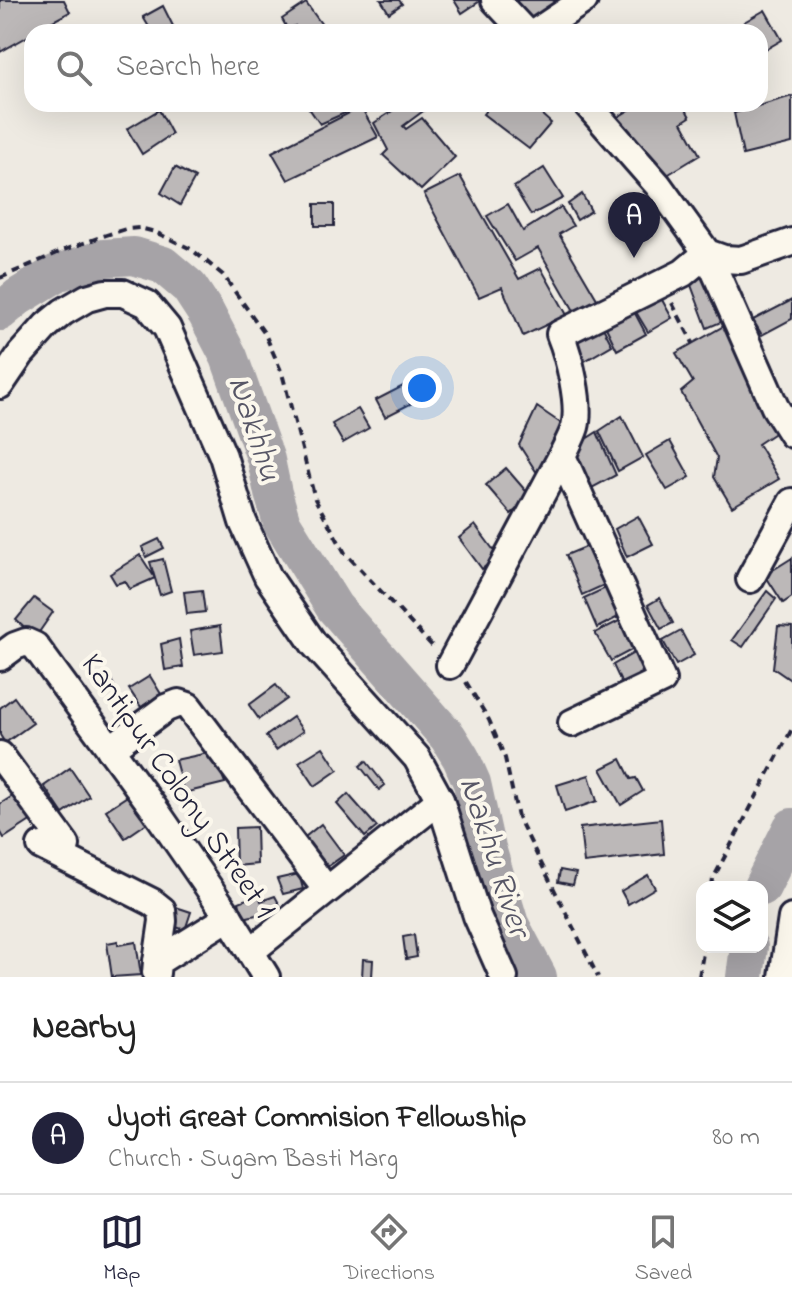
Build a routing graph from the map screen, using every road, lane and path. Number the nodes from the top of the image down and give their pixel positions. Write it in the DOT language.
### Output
graph roads {
  1 [pos="495,0"];
  2 [pos="584,0"];
  3 [pos="518,24"];
  4 [pos="548,24"];
  5 [pos="594,112"];
  6 [pos="792,242"];
  7 [pos="707,253"];
  8 [pos="0,278"];
  9 [pos="666,281"];
  10 [pos="693,343"];
  11 [pos="0,385"];
  12 [pos="792,434"];
  13 [pos="562,456"];
  14 [pos="792,502"];
  15 [pos="750,579"];
  16 [pos="0,657"];
  17 [pos="450,665"];
  18 [pos="572,723"];
  19 [pos="792,729"];
  20 [pos="110,749"];
  21 [pos="0,755"];
  22 [pos="440,800"];
  23 [pos="713,881"];
  24 [pos="326,889"];
  25 [pos="229,917"];
  26 [pos="792,918"];
  27 [pos="251,951"];
  28 [pos="703,953"];
  29 [pos="157,969"];
  30 [pos="266,977"];
  31 [pos="504,977"];
  32 [pos="598,977"];
  33 [pos="699,977"];
  34 [pos="783,977"];
  1 -- 3 [label="street"];
  2 -- 4 [label="street"];
  5 -- 7 [label="street"];
  6 -- 7 [label="street"];
  7 -- 9 [label="street"];
  7 -- 12 [label="street"];
  8 -- 17 [label="path"];
  9 -- 10 [label="path"];
  9 -- 13 [label="street"];
  11 -- 22 [label="street"];
  13 -- 17 [label="street"];
  13 -- 18 [label="street"];
  14 -- 15 [label="street"];
  16 -- 20 [label="street, Kantipur Colony Street 1"];
  17 -- 32 [label="path"];
  19 -- 23 [label="path"];
  20 -- 24 [label="street"];
  20 -- 25 [label="street, Kantipur Colony Street 1"];
  21 -- 29 [label="street"];
  22 -- 24 [label="street"];
  22 -- 31 [label="street"];
  24 -- 27 [label="street"];
  25 -- 27 [label="street, Kantipur Colony Street 1"];
  25 -- 29 [label="street"];
  26 -- 34 [label="street"];
  27 -- 30 [label="street, Kantipur Colony Street 1"];
  28 -- 33 [label="path"];
}
